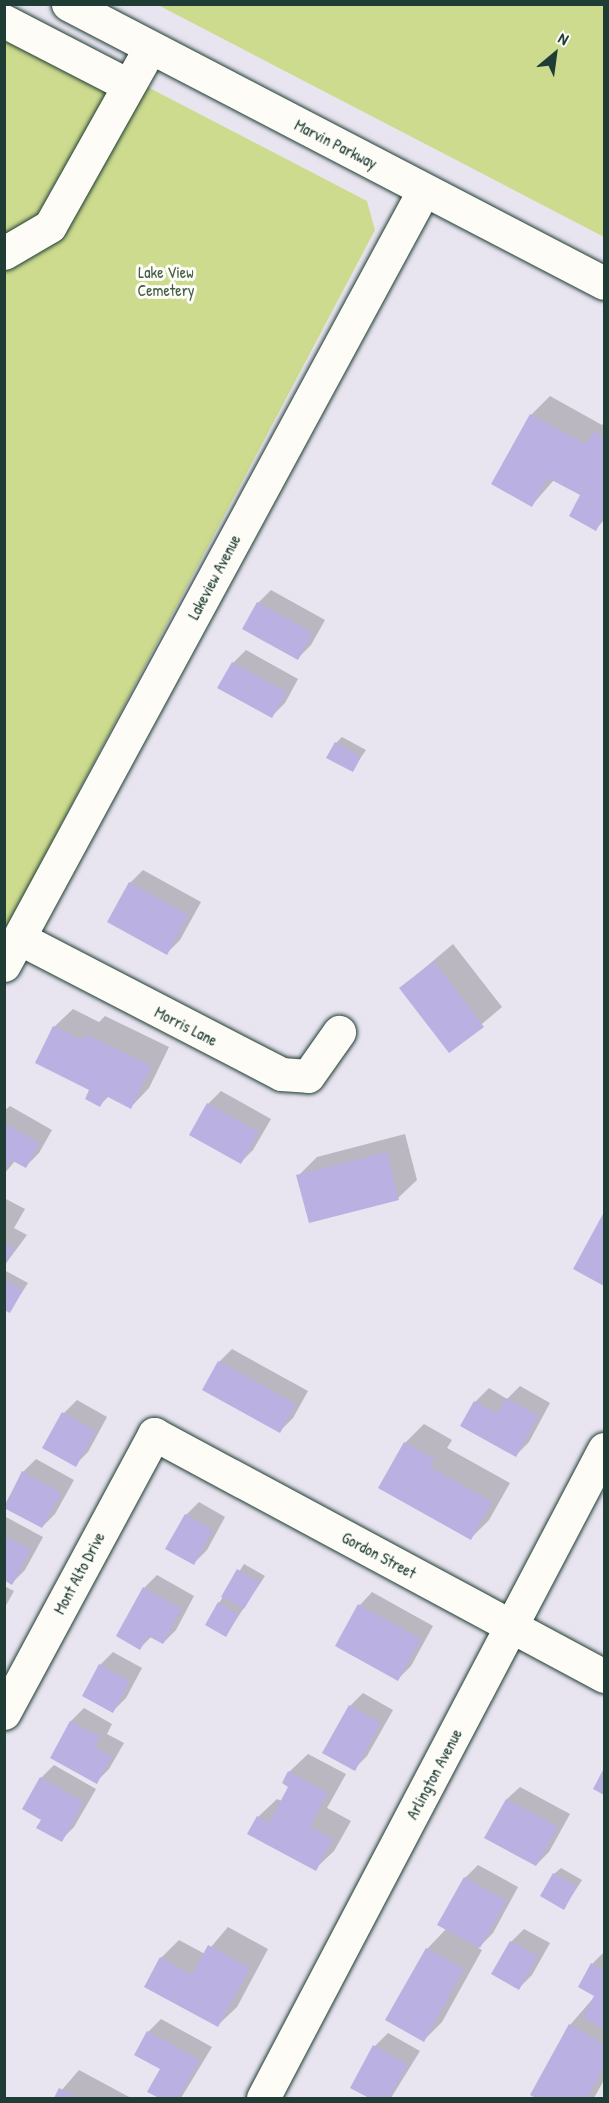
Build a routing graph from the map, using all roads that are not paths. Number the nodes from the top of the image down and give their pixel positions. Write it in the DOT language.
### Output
graph roads {
  1 [pos="68,4"];
  2 [pos="4,21"];
  3 [pos="150,48"];
  4 [pos="126,84"];
  5 [pos="424,190"];
  6 [pos="4,253"];
  7 [pos="604,284"];
  8 [pos="12,951"];
  9 [pos="339,1032"];
  10 [pos="154,1434"];
  11 [pos="604,1449"];
  12 [pos="511,1626"];
  13 [pos="604,1676"];
  14 [pos="4,1713"];
  15 [pos="264,2098"];
  1 -- 3 [label="street, Marvin Parkway"];
  2 -- 4 [label="street"];
  3 -- 4 [label="street"];
  3 -- 5 [label="street, Marvin Parkway"];
  4 -- 6 [label="street"];
  5 -- 7 [label="street, Marvin Parkway"];
  5 -- 8 [label="street, Lakeview Avenue"];
  8 -- 9 [label="street, Morris Lane"];
  10 -- 12 [label="street, Gordon Street"];
  10 -- 14 [label="street, Mont Alto Drive"];
  11 -- 12 [label="street, Arlington Avenue"];
  12 -- 13 [label="street, Gordon Street"];
  12 -- 15 [label="street, Arlington Avenue"];
}
